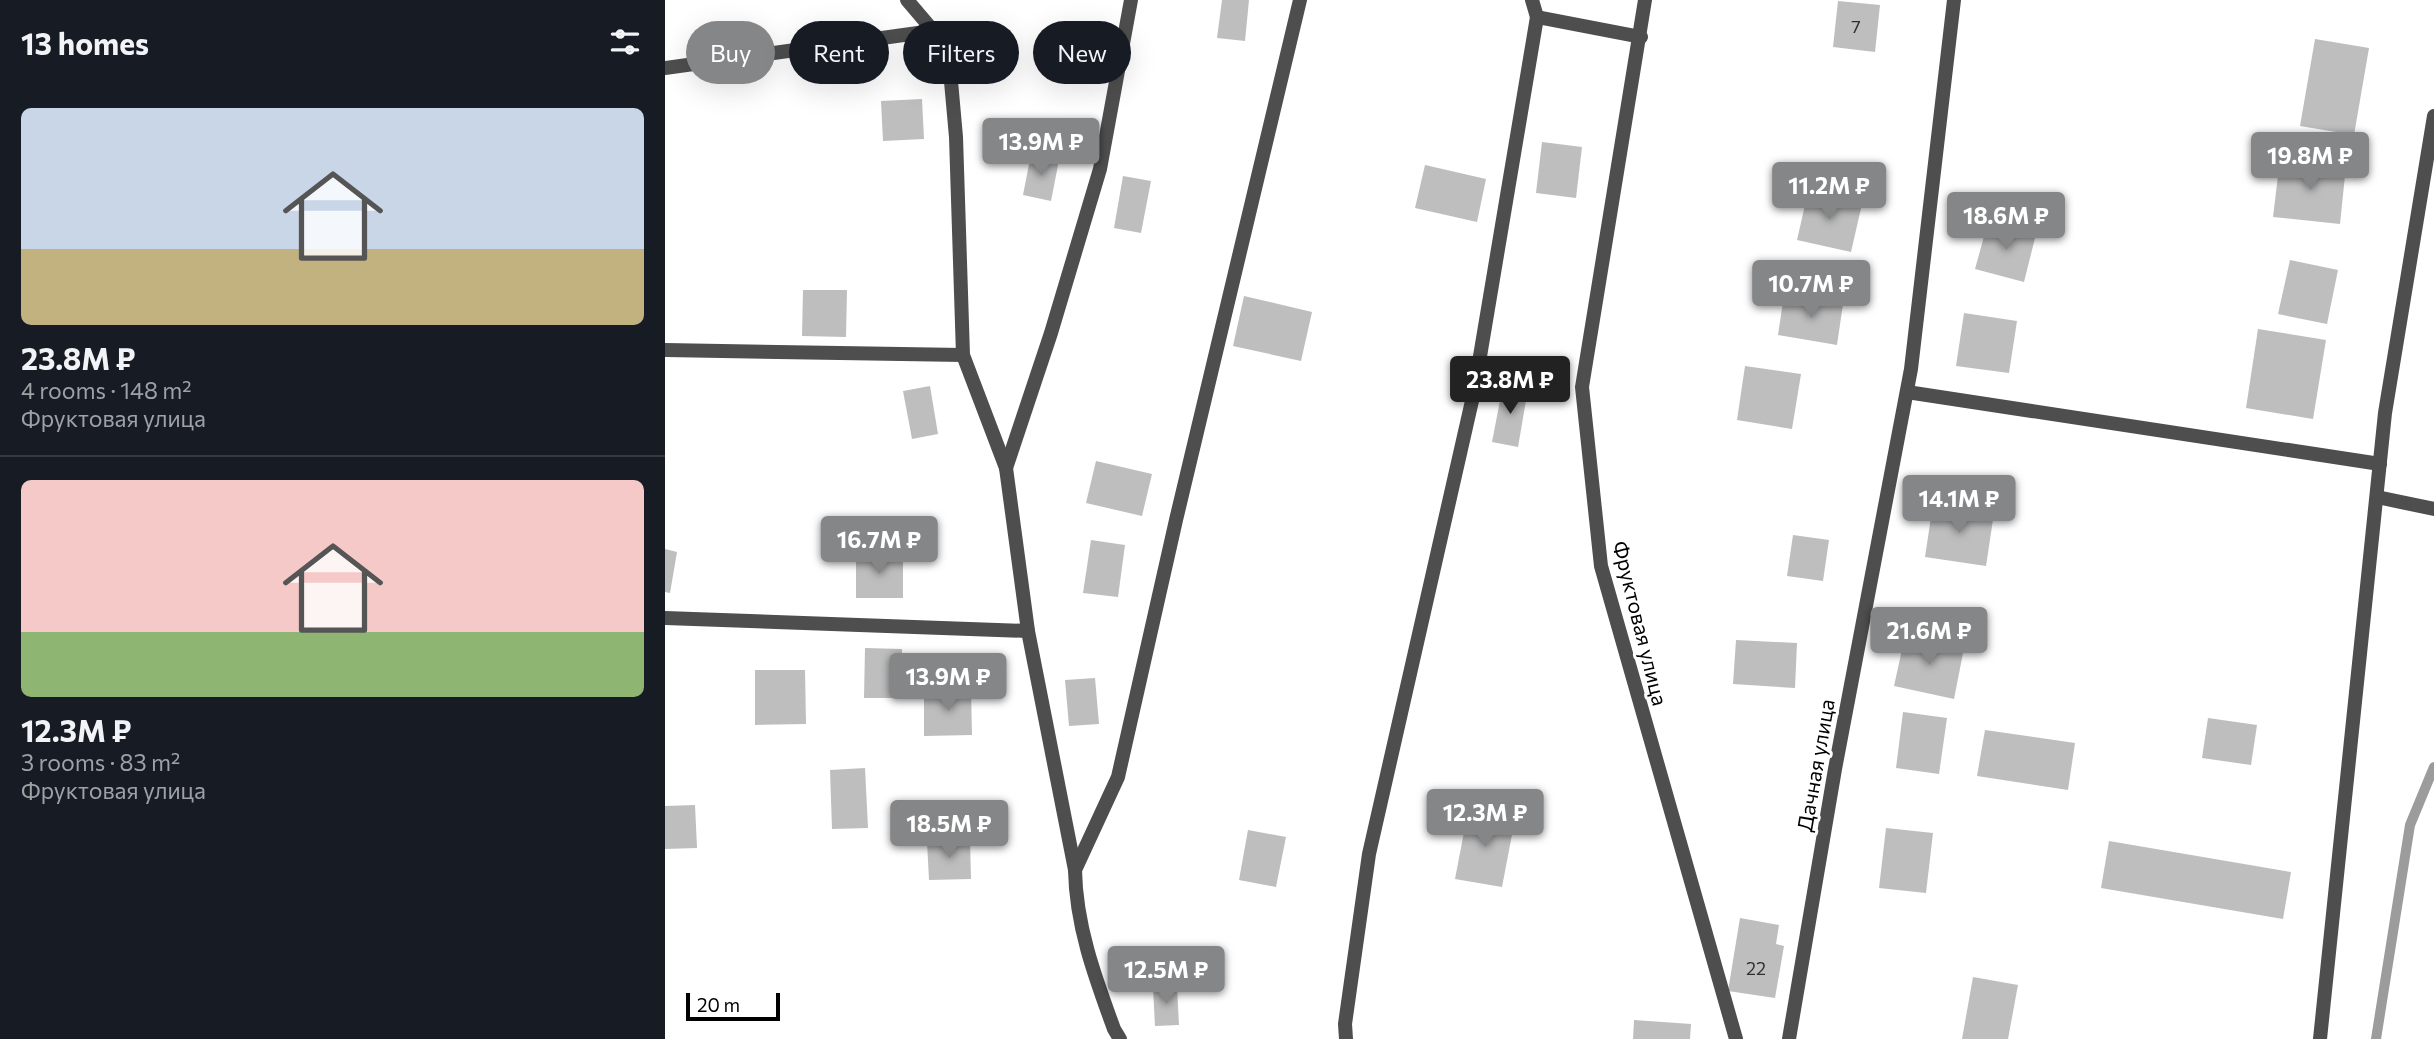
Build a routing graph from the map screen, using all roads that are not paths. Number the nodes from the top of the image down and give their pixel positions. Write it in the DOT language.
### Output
graph roads {
  1 [pos="907,0"];
  2 [pos="1131,0"];
  3 [pos="1300,0"];
  4 [pos="1532,0"];
  5 [pos="1646,0"];
  6 [pos="1954,0"];
  7 [pos="1537,17"];
  8 [pos="925,21"];
  9 [pos="903,35"];
  10 [pos="1641,37"];
  11 [pos="665,68"];
  12 [pos="951,84"];
  13 [pos="2434,116"];
  14 [pos="665,350"];
  15 [pos="963,355"];
  16 [pos="1907,392"];
  17 [pos="2381,464"];
  18 [pos="1006,468"];
  19 [pos="2377,497"];
  20 [pos="2434,509"];
  21 [pos="665,618"];
  22 [pos="1028,631"];
  23 [pos="1075,870"];
  24 [pos="1120,1039"];
  25 [pos="1346,1039"];
  26 [pos="1735,1039"];
  27 [pos="1789,1039"];
  28 [pos="2320,1039"];
  1 -- 8 [label="street"];
  2 -- 18 [label="street"];
  3 -- 23 [label="street"];
  4 -- 7 [label="street"];
  5 -- 10 [label="street, Фруктовая улица"];
  6 -- 16 [label="street, Дачная улица"];
  7 -- 10 [label="street"];
  7 -- 25 [label="street"];
  9 -- 11 [label="street"];
  10 -- 26 [label="street, Фруктовая улица"];
  12 -- 15 [label="street"];
  13 -- 17 [label="street"];
  14 -- 15 [label="street"];
  15 -- 18 [label="street"];
  16 -- 17 [label="street"];
  16 -- 27 [label="street, Дачная улица"];
  17 -- 19 [label="street"];
  18 -- 22 [label="street"];
  19 -- 20 [label="street"];
  19 -- 28 [label="street"];
  21 -- 22 [label="street"];
  22 -- 23 [label="street"];
  23 -- 24 [label="street"];
}
